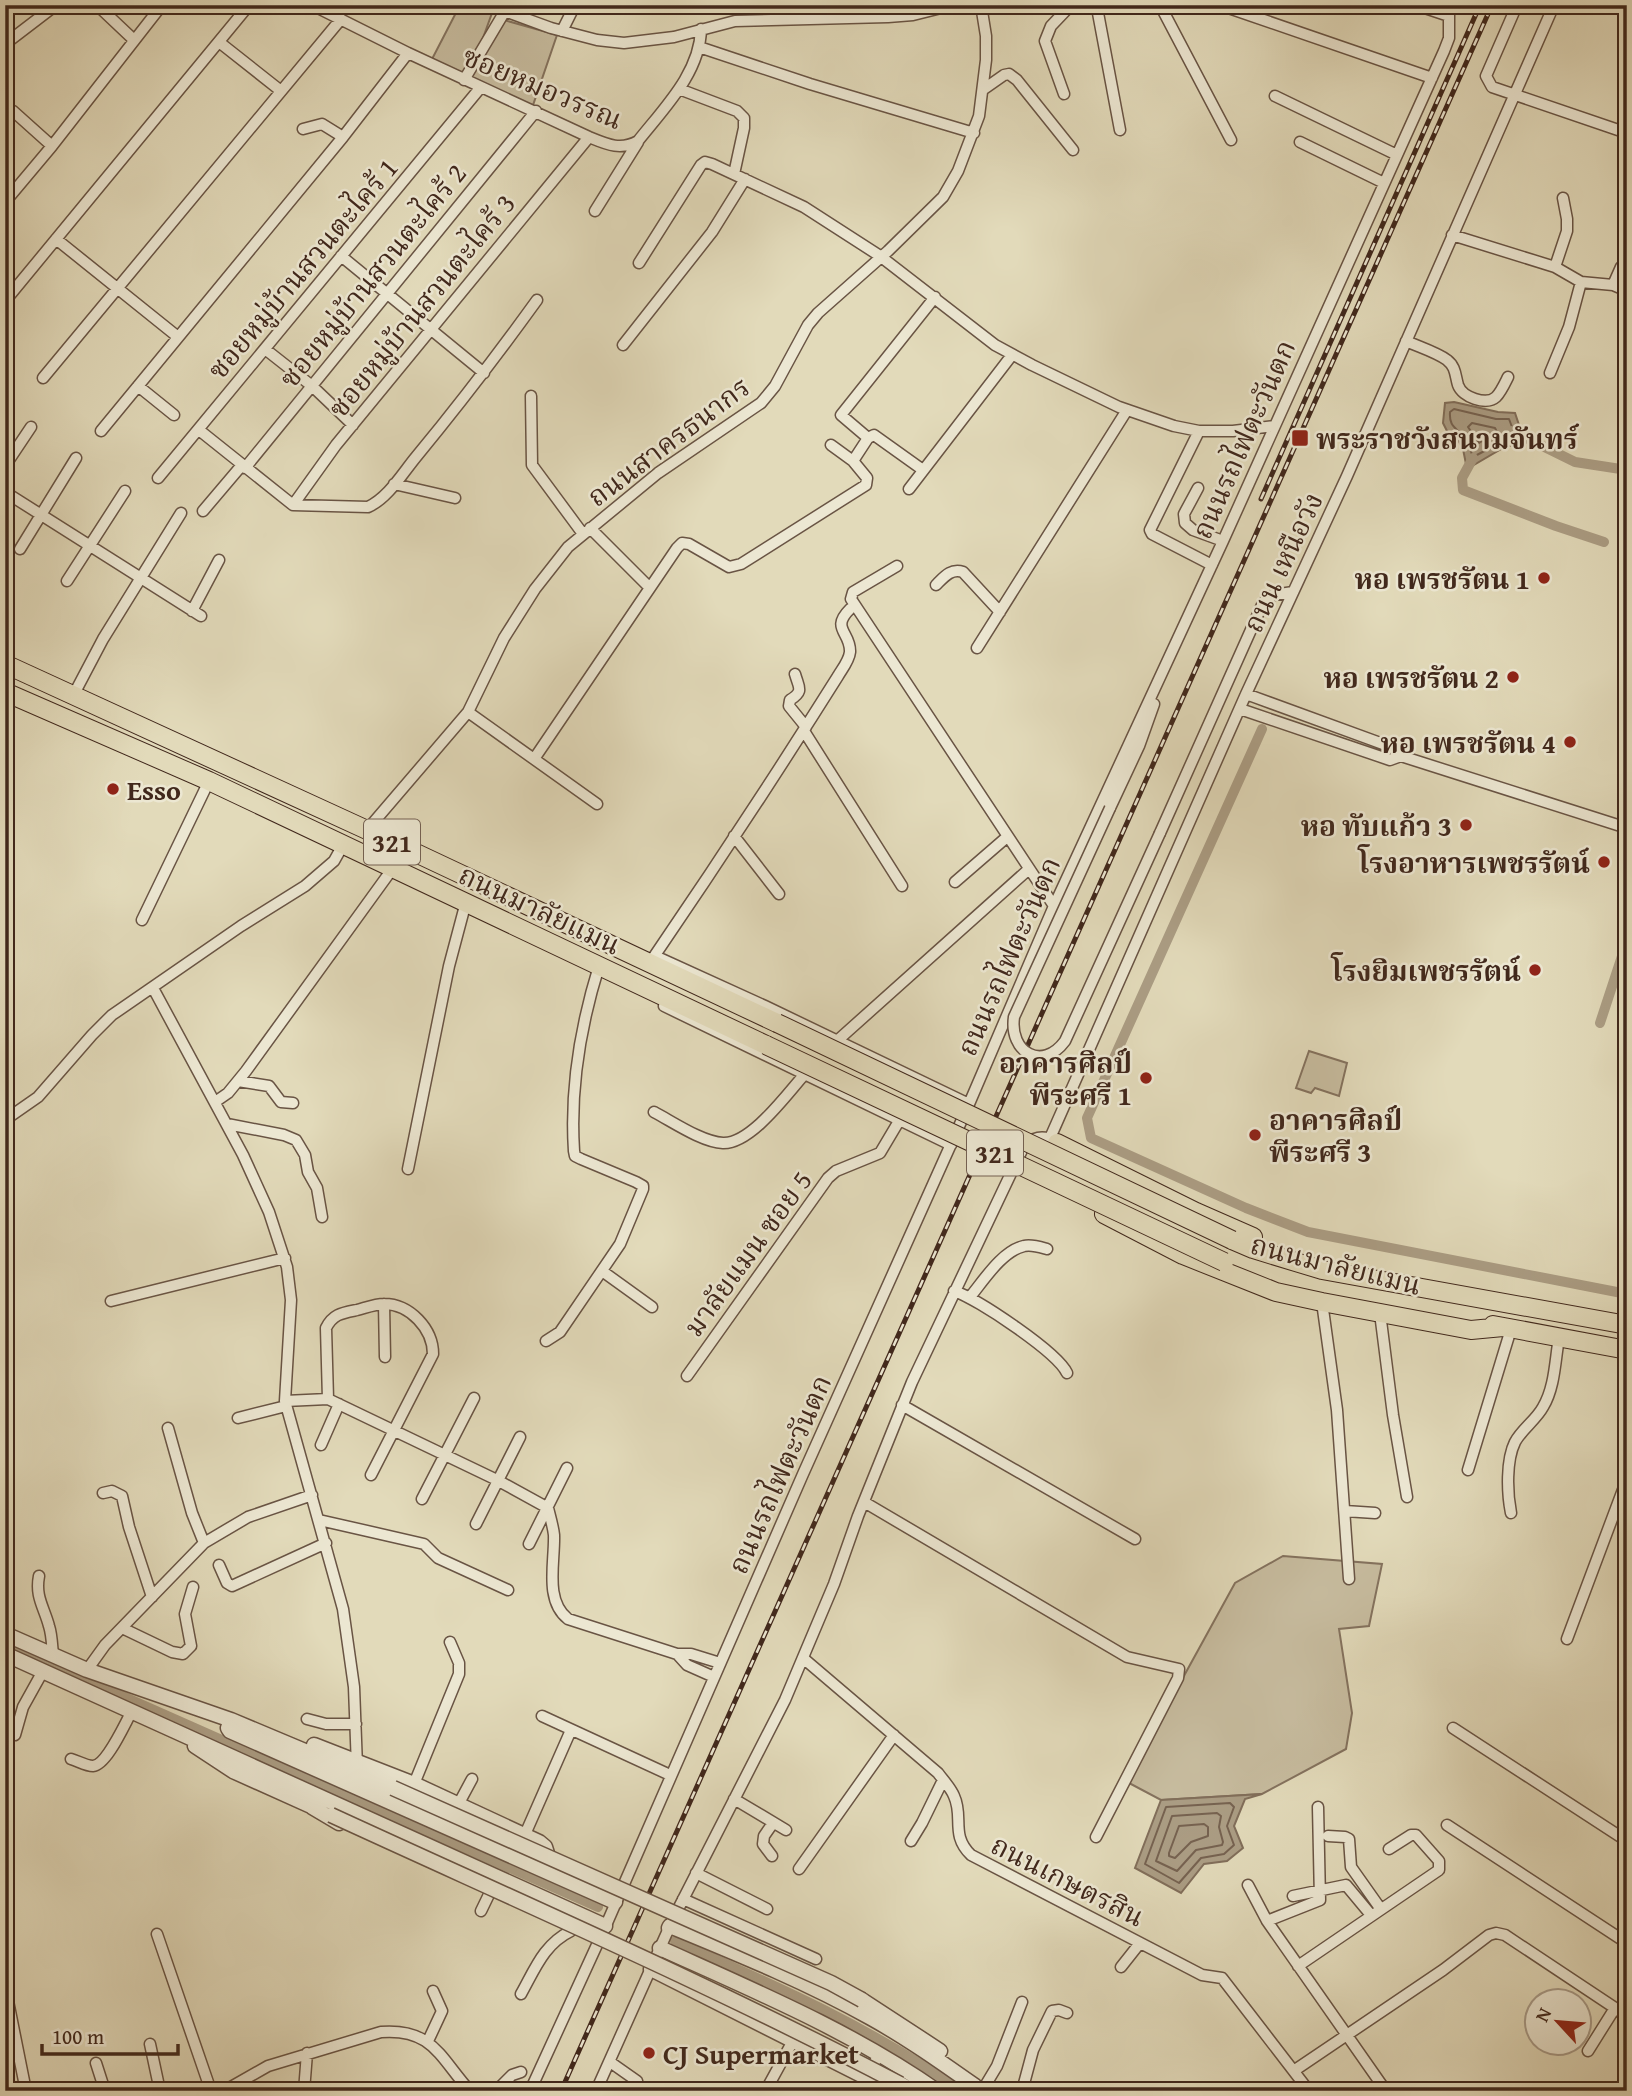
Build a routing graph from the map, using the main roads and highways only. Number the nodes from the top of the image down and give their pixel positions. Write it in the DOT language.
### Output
graph roads {
  1 [pos="5,664"];
  2 [pos="5,692"];
  3 [pos="1054,1140"];
  4 [pos="1013,1169"];
  5 [pos="1412,1286"];
  6 [pos="1627,1325"];
  7 [pos="1507,1328"];
  8 [pos="1627,1350"];
  1 -- 5 [label="highway, ถนนมาลัยแมน / 321, bridge"];
  2 -- 7 [label="highway, ถนนมาลัยแมน / 321, bridge"];
  3 -- 5 [label="highway"];
  4 -- 7 [label="highway"];
  5 -- 6 [label="highway, ถนนมาลัยแมน / 321"];
  7 -- 8 [label="highway, ถนนมาลัยแมน / 321"];
}
